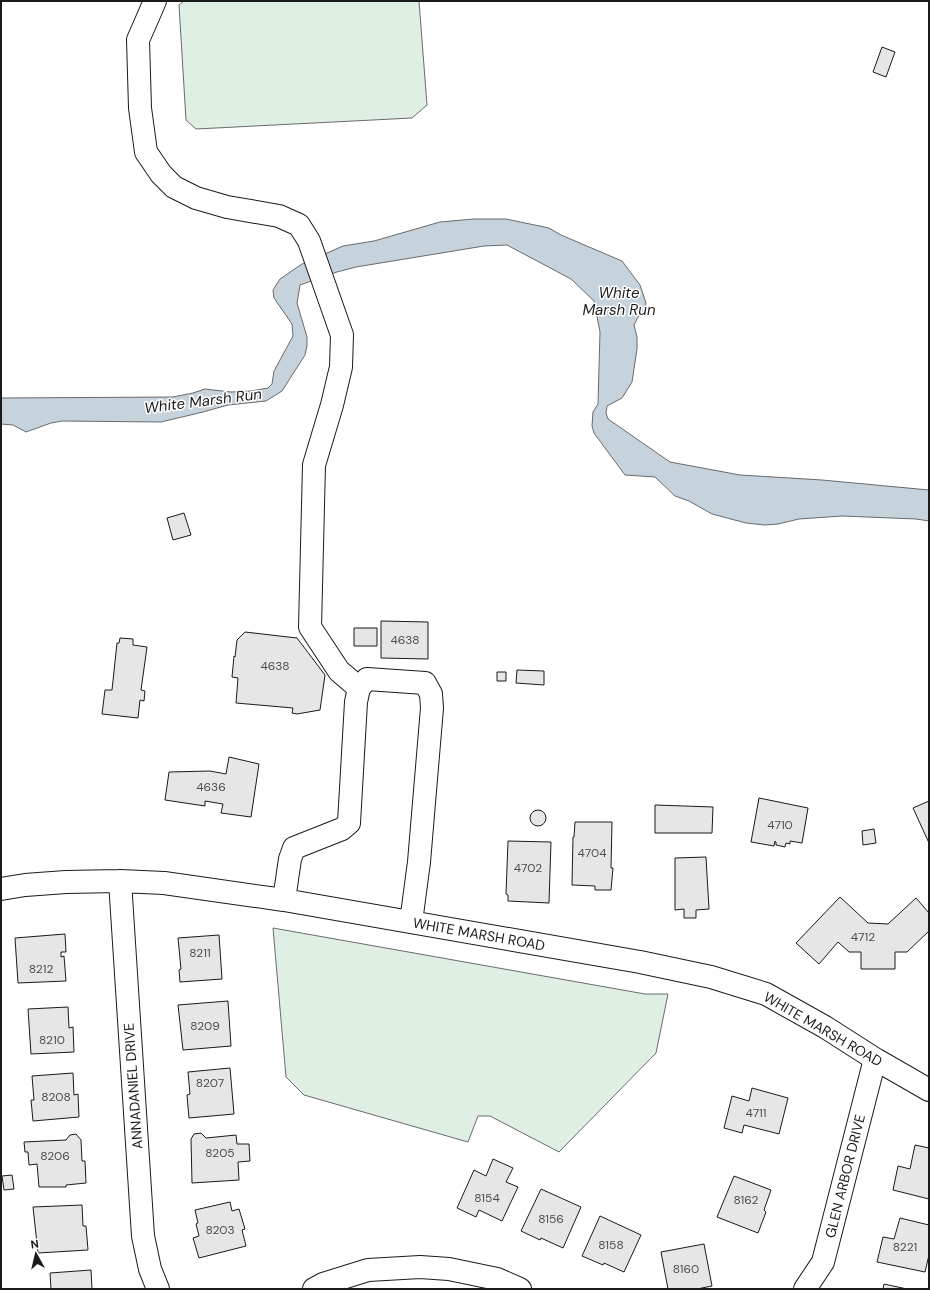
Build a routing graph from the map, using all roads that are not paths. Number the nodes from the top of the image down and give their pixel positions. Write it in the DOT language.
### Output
graph roads {
  1 [pos="155,1"];
  2 [pos="359,688"];
  3 [pos="120,881"];
  4 [pos="1,889"];
  5 [pos="284,900"];
  6 [pos="411,922"];
  7 [pos="875,1058"];
  8 [pos="929,1090"];
  9 [pos="158,1289"];
  10 [pos="314,1289"];
  11 [pos="520,1289"];
  12 [pos="805,1289"];
  1 -- 2 [label="street"];
  2 -- 5 [label="street"];
  2 -- 6 [label="street"];
  3 -- 4 [label="street, WHITE MARSH ROAD"];
  3 -- 5 [label="street, WHITE MARSH ROAD"];
  3 -- 9 [label="street, ANNADANIEL DRIVE"];
  5 -- 6 [label="street, WHITE MARSH ROAD"];
  6 -- 7 [label="street, WHITE MARSH ROAD"];
  7 -- 8 [label="street, WHITE MARSH ROAD"];
  7 -- 12 [label="street, GLEN ARBOR DRIVE"];
  10 -- 11 [label="street"];
}
